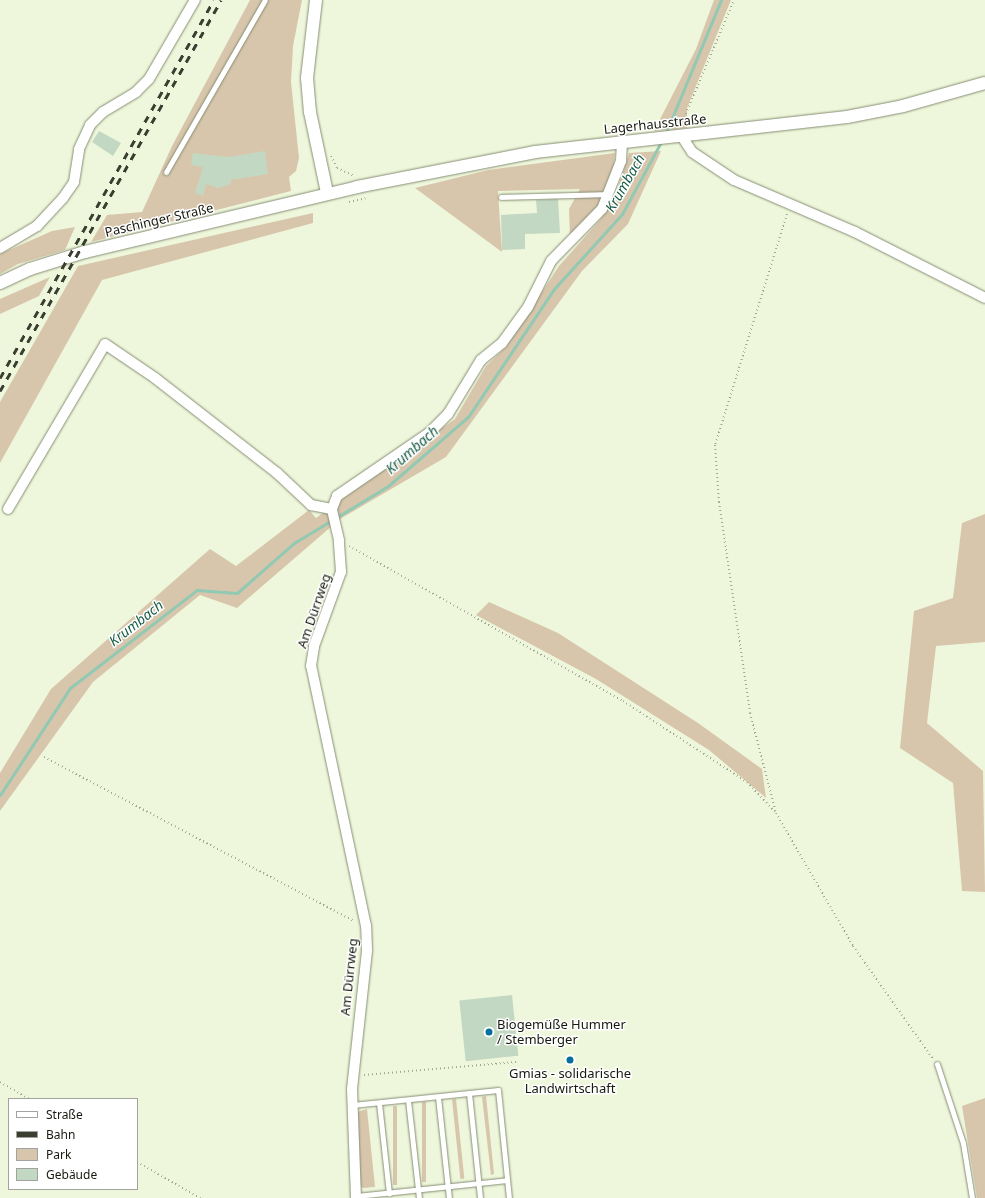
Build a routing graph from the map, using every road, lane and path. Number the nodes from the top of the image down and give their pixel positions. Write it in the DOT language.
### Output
graph roads {
  1 [pos="195,0"];
  2 [pos="265,0"];
  3 [pos="316,0"];
  4 [pos="734,0"];
  5 [pos="985,83"];
  6 [pos="681,135"];
  7 [pos="622,141"];
  8 [pos="330,154"];
  9 [pos="166,172"];
  10 [pos="357,187"];
  11 [pos="328,193"];
  12 [pos="609,194"];
  13 [pos="374,196"];
  14 [pos="501,197"];
  15 [pos="360,199"];
  16 [pos="345,202"];
  17 [pos="789,204"];
  18 [pos="0,248"];
  19 [pos="0,283"];
  20 [pos="985,298"];
  21 [pos="332,508"];
  22 [pos="8,509"];
  23 [pos="339,540"];
  24 [pos="44,757"];
  25 [pos="776,813"];
  26 [pos="366,926"];
  27 [pos="516,1062"];
  28 [pos="937,1064"];
  29 [pos="353,1076"];
  30 [pos="0,1082"];
  31 [pos="468,1093"];
  32 [pos="438,1097"];
  33 [pos="27,1098"];
  34 [pos="408,1100"];
  35 [pos="379,1103"];
  36 [pos="352,1105"];
  37 [pos="138,1163"];
  38 [pos="508,1180"];
  39 [pos="479,1183"];
  40 [pos="448,1187"];
  41 [pos="418,1190"];
  42 [pos="389,1193"];
  43 [pos="356,1197"];
  44 [pos="200,1198"];
  45 [pos="419,1198"];
  46 [pos="449,1198"];
  47 [pos="480,1198"];
  48 [pos="509,1198"];
  49 [pos="972,1198"];
  1 -- 18 [label="street"];
  2 -- 9 [label="lane"];
  3 -- 11 [label="street"];
  4 -- 6 [label="path"];
  5 -- 6 [label="street, Lagerhausstraße"];
  6 -- 7 [label="street, Lagerhausstraße"];
  6 -- 17 [label="street"];
  7 -- 10 [label="street, Lagerhausstraße"];
  7 -- 12 [label="street"];
  8 -- 10 [label="path"];
  10 -- 11 [label="street, Lagerhausstraße"];
  10 -- 15 [label="path"];
  11 -- 19 [label="street, Paschinger Straße"];
  12 -- 14 [label="lane"];
  12 -- 21 [label="street"];
  13 -- 15 [label="path"];
  15 -- 16 [label="path"];
  17 -- 20 [label="street"];
  17 -- 25 [label="path"];
  21 -- 22 [label="street"];
  21 -- 23 [label="street, Am Dürrweg"];
  23 -- 25 [label="path"];
  23 -- 26 [label="street, Am Dürrweg"];
  24 -- 26 [label="path"];
  25 -- 28 [label="path"];
  26 -- 29 [label="street, Am Dürrweg"];
  27 -- 29 [label="path"];
  28 -- 49 [label="lane"];
  29 -- 36 [label="street, Am Dürrweg"];
  30 -- 33 [label="path"];
  31 -- 32 [label="lane"];
  31 -- 38 [label="lane"];
  31 -- 39 [label="lane"];
  32 -- 34 [label="lane"];
  32 -- 40 [label="lane"];
  34 -- 35 [label="lane"];
  34 -- 41 [label="lane"];
  35 -- 36 [label="lane"];
  35 -- 42 [label="lane"];
  36 -- 43 [label="street, Am Dürrweg"];
  37 -- 44 [label="path"];
  38 -- 39 [label="lane"];
  38 -- 48 [label="lane"];
  39 -- 40 [label="lane"];
  39 -- 47 [label="lane"];
  40 -- 41 [label="lane"];
  40 -- 46 [label="lane"];
  41 -- 42 [label="lane"];
  41 -- 45 [label="lane"];
  42 -- 43 [label="lane"];
}
